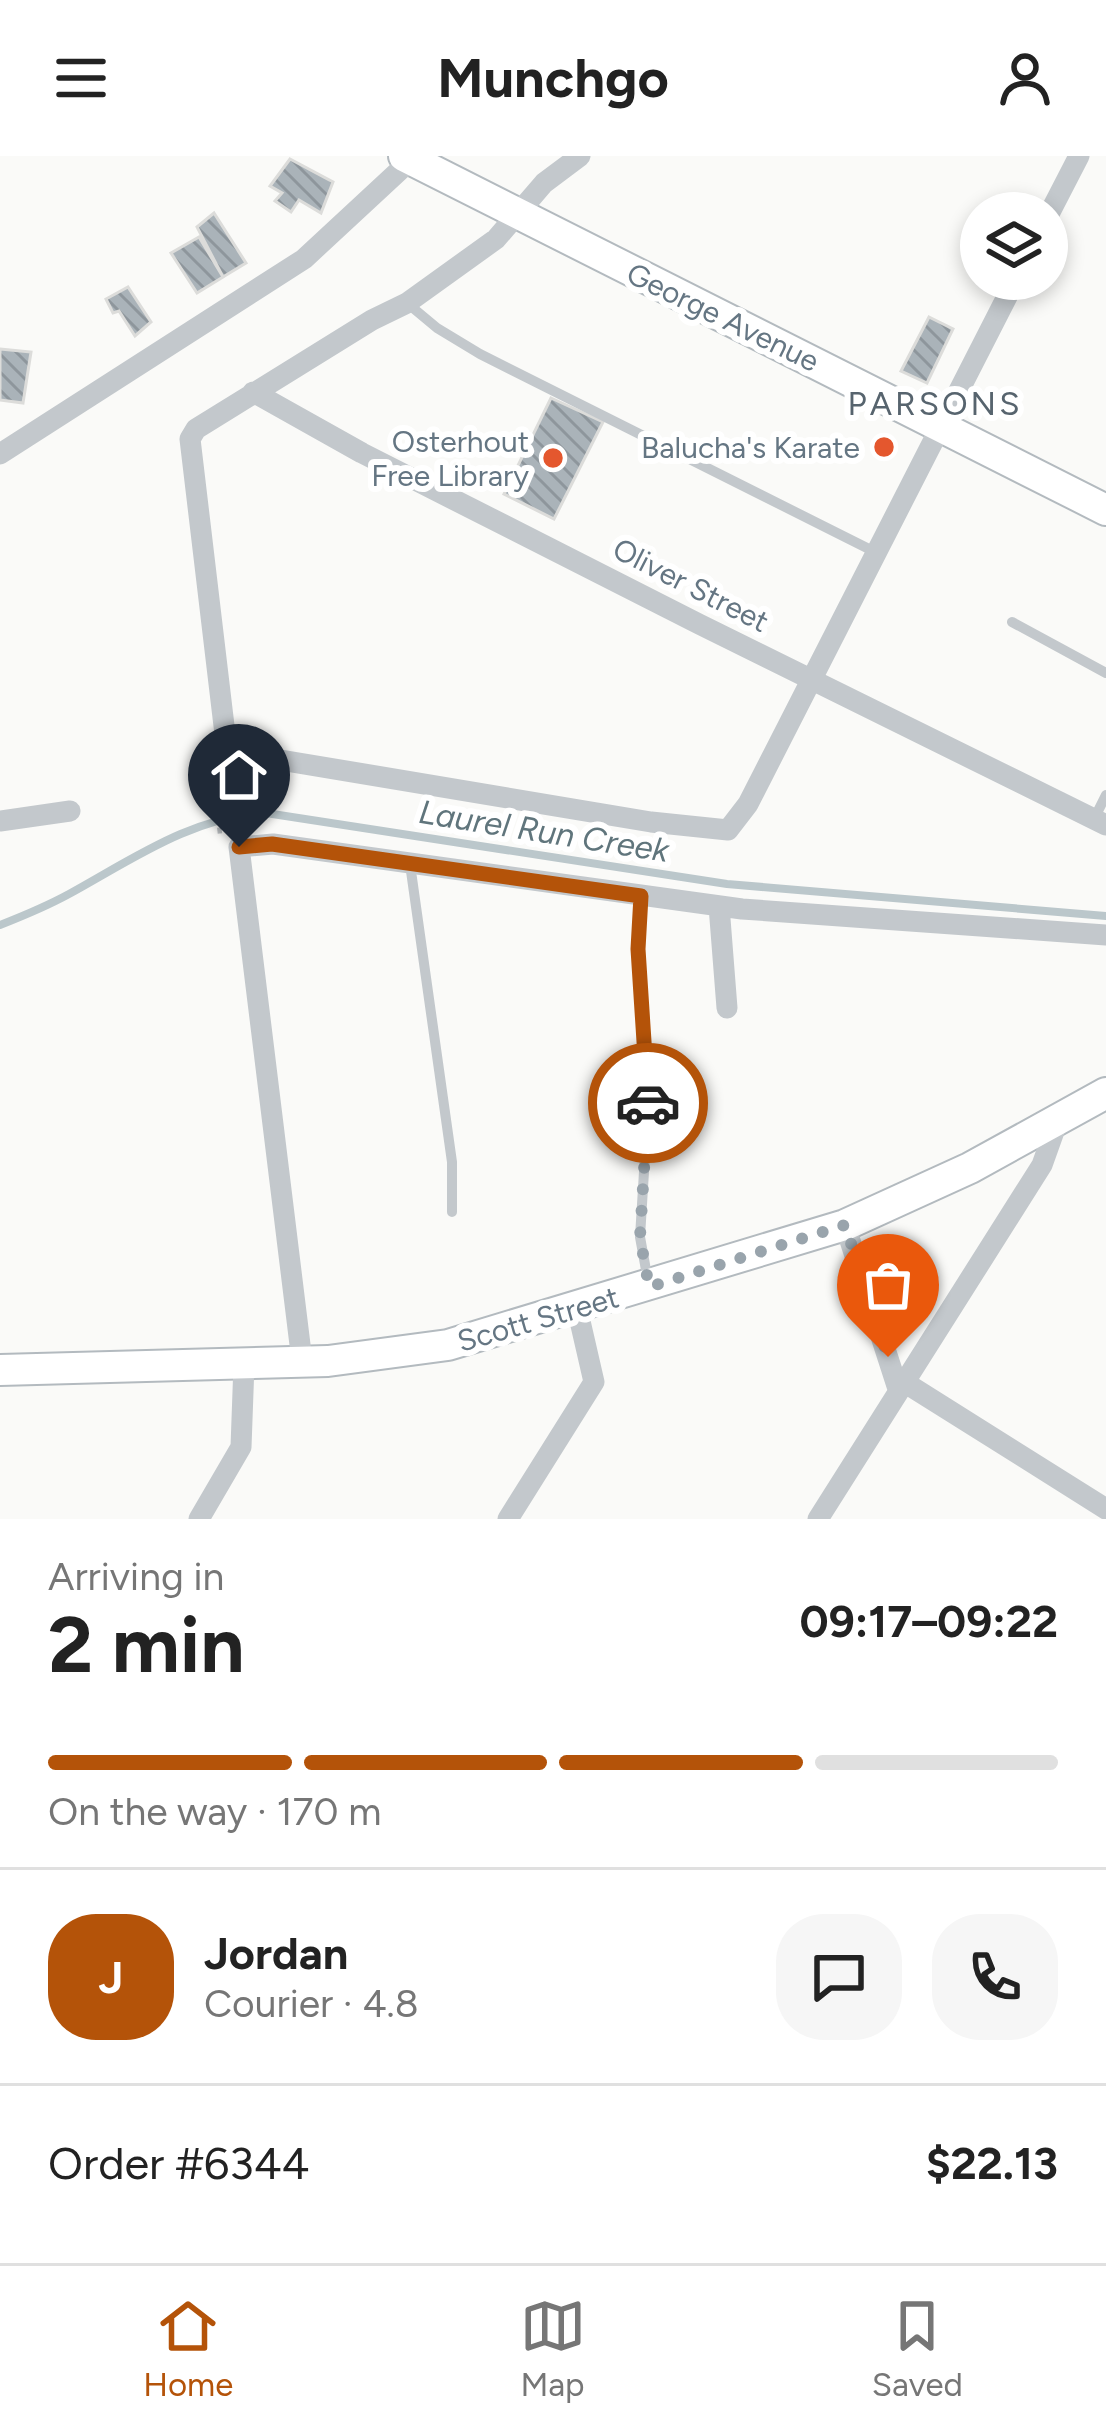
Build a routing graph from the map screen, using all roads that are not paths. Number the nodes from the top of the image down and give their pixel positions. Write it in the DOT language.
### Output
graph roads {
  1 [pos="580,156"];
  2 [pos="1079,156"];
  3 [pos="410,157"];
  4 [pos="1060,192"];
  5 [pos="516,214"];
  6 [pos="1005,300"];
  7 [pos="407,303"];
  8 [pos="253,392"];
  9 [pos="940,425"];
  10 [pos="0,454"];
  11 [pos="1106,510"];
  12 [pos="875,552"];
  13 [pos="1012,622"];
  14 [pos="1106,673"];
  15 [pos="812,678"];
  16 [pos="1106,795"];
  17 [pos="70,812"];
  18 [pos="0,821"];
  19 [pos="1100,822"];
  20 [pos="410,864"];
  21 [pos="641,896"];
  22 [pos="719,906"];
  23 [pos="1106,935"];
  24 [pos="728,1008"];
  25 [pos="1106,1093"];
  26 [pos="1057,1123"];
  27 [pos="452,1212"];
  28 [pos="845,1225"];
  29 [pos="649,1287"];
  30 [pos="577,1308"];
  31 [pos="302,1361"];
  32 [pos="244,1364"];
  33 [pos="0,1370"];
  34 [pos="901,1385"];
  35 [pos="1106,1509"];
  36 [pos="199,1519"];
  37 [pos="508,1519"];
  38 [pos="818,1519"];
  1 -- 5 [label="street"];
  2 -- 4 [label="street"];
  3 -- 5 [label="street, George Avenue"];
  3 -- 10 [label="street"];
  5 -- 7 [label="street"];
  5 -- 9 [label="street, George Avenue"];
  6 -- 9 [label="street"];
  7 -- 8 [label="street"];
  7 -- 12 [label="lane"];
  8 -- 15 [label="street, Oliver Street"];
  8 -- 15 [label="street"];
  9 -- 11 [label="street, George Avenue"];
  9 -- 12 [label="street"];
  12 -- 15 [label="street"];
  13 -- 14 [label="lane"];
  15 -- 19 [label="street, Oliver Street"];
  16 -- 19 [label="lane"];
  17 -- 18 [label="street"];
  20 -- 21 [label="street"];
  20 -- 27 [label="lane"];
  20 -- 31 [label="street"];
  21 -- 22 [label="street"];
  21 -- 29 [label="lane"];
  22 -- 23 [label="street"];
  22 -- 24 [label="street"];
  25 -- 26 [label="street, Scott Street"];
  26 -- 28 [label="street, Scott Street"];
  26 -- 34 [label="street"];
  28 -- 29 [label="street, Scott Street"];
  28 -- 34 [label="street"];
  29 -- 30 [label="street, Scott Street"];
  30 -- 31 [label="street, Scott Street"];
  30 -- 37 [label="street"];
  31 -- 32 [label="street, Scott Street"];
  32 -- 33 [label="street, Scott Street"];
  32 -- 36 [label="street"];
  34 -- 35 [label="street"];
  34 -- 38 [label="street"];
}
